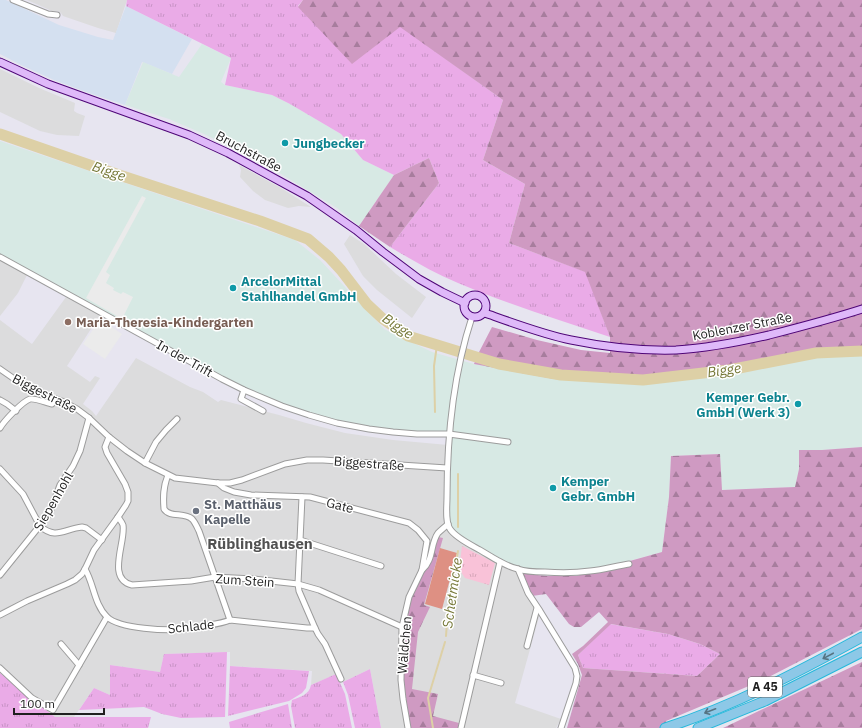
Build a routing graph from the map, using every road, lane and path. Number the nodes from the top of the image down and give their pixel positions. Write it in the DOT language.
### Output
graph roads {
  1 [pos="13,0"];
  2 [pos="57,15"];
  3 [pos="0,62"];
  4 [pos="0,256"];
  5 [pos="465,303"];
  6 [pos="862,308"];
  7 [pos="485,313"];
  8 [pos="472,317"];
  9 [pos="0,369"];
  10 [pos="244,390"];
  11 [pos="56,399"];
  12 [pos="0,400"];
  13 [pos="16,410"];
  14 [pos="263,411"];
  15 [pos="89,418"];
  16 [pos="177,419"];
  17 [pos="0,428"];
  18 [pos="449,434"];
  19 [pos="109,437"];
  20 [pos="508,442"];
  21 [pos="145,463"];
  22 [pos="447,468"];
  23 [pos="0,469"];
  24 [pos="168,475"];
  25 [pos="218,483"];
  26 [pos="302,497"];
  27 [pos="118,517"];
  28 [pos="448,524"];
  29 [pos="40,526"];
  30 [pos="102,540"];
  31 [pos="300,540"];
  32 [pos="500,562"];
  33 [pos="629,564"];
  34 [pos="381,566"];
  35 [pos="85,569"];
  36 [pos="518,569"];
  37 [pos="422,570"];
  38 [pos="0,575"];
  39 [pos="215,577"];
  40 [pos="298,584"];
  41 [pos="538,608"];
  42 [pos="0,615"];
  43 [pos="107,617"];
  44 [pos="230,620"];
  45 [pos="402,627"];
  46 [pos="315,628"];
  47 [pos="862,637"];
  48 [pos="61,644"];
  49 [pos="527,646"];
  50 [pos="862,652"];
  51 [pos="79,665"];
  52 [pos="0,668"];
  53 [pos="473,675"];
  54 [pos="341,679"];
  55 [pos="501,684"];
  56 [pos="408,728"];
  57 [pos="461,728"];
  58 [pos="561,728"];
  59 [pos="665,728"];
  60 [pos="698,728"];
  1 -- 2 [label="street"];
  3 -- 5 [label="main road, Bruchstraße"];
  4 -- 10 [label="street, In der Trift"];
  5 -- 7 [label="main road"];
  5 -- 8 [label="main road"];
  6 -- 7 [label="main road, Koblenzer Straße"];
  7 -- 8 [label="main road"];
  8 -- 18 [label="street"];
  9 -- 11 [label="street, Biggestraße"];
  10 -- 14 [label="street"];
  10 -- 18 [label="street, In der Trift"];
  11 -- 13 [label="street"];
  11 -- 15 [label="street, Biggestraße"];
  12 -- 13 [label="street"];
  13 -- 17 [label="street"];
  15 -- 19 [label="street, Biggestraße"];
  15 -- 29 [label="street, Siepenhohl"];
  16 -- 21 [label="street"];
  18 -- 20 [label="street, In der Trift"];
  18 -- 22 [label="street"];
  19 -- 21 [label="street, Biggestraße"];
  19 -- 27 [label="street"];
  21 -- 24 [label="street, Biggestraße"];
  22 -- 25 [label="street, Biggestraße"];
  22 -- 28 [label="street"];
  23 -- 29 [label="street"];
  24 -- 25 [label="street, Biggestraße"];
  24 -- 39 [label="street"];
  25 -- 26 [label="street, Gate"];
  26 -- 31 [label="street"];
  26 -- 37 [label="street, Gate"];
  27 -- 30 [label="street"];
  27 -- 39 [label="street, Zum Stein"];
  28 -- 32 [label="street"];
  28 -- 37 [label="street, Wäldchen"];
  29 -- 30 [label="street"];
  29 -- 38 [label="street, Siepenhohl"];
  30 -- 35 [label="street"];
  31 -- 34 [label="street"];
  31 -- 40 [label="street"];
  32 -- 36 [label="street"];
  32 -- 53 [label="street"];
  33 -- 36 [label="street"];
  35 -- 42 [label="street"];
  35 -- 43 [label="street"];
  36 -- 41 [label="street"];
  37 -- 45 [label="street, Wäldchen"];
  39 -- 40 [label="street, Zum Stein"];
  39 -- 44 [label="street"];
  40 -- 45 [label="street, Zum Stein"];
  40 -- 46 [label="street"];
  41 -- 49 [label="street"];
  41 -- 58 [label="street"];
  43 -- 44 [label="street, Schlade"];
  43 -- 51 [label="street"];
  44 -- 46 [label="street, Schlade"];
  45 -- 56 [label="street, Wäldchen"];
  46 -- 54 [label="street"];
  47 -- 59 [label="highway, A 45, one-way"];
  48 -- 51 [label="street"];
  50 -- 60 [label="highway, A 45"];
  51 -- 52 [label="street"];
  53 -- 55 [label="street"];
  53 -- 57 [label="street"];
}
